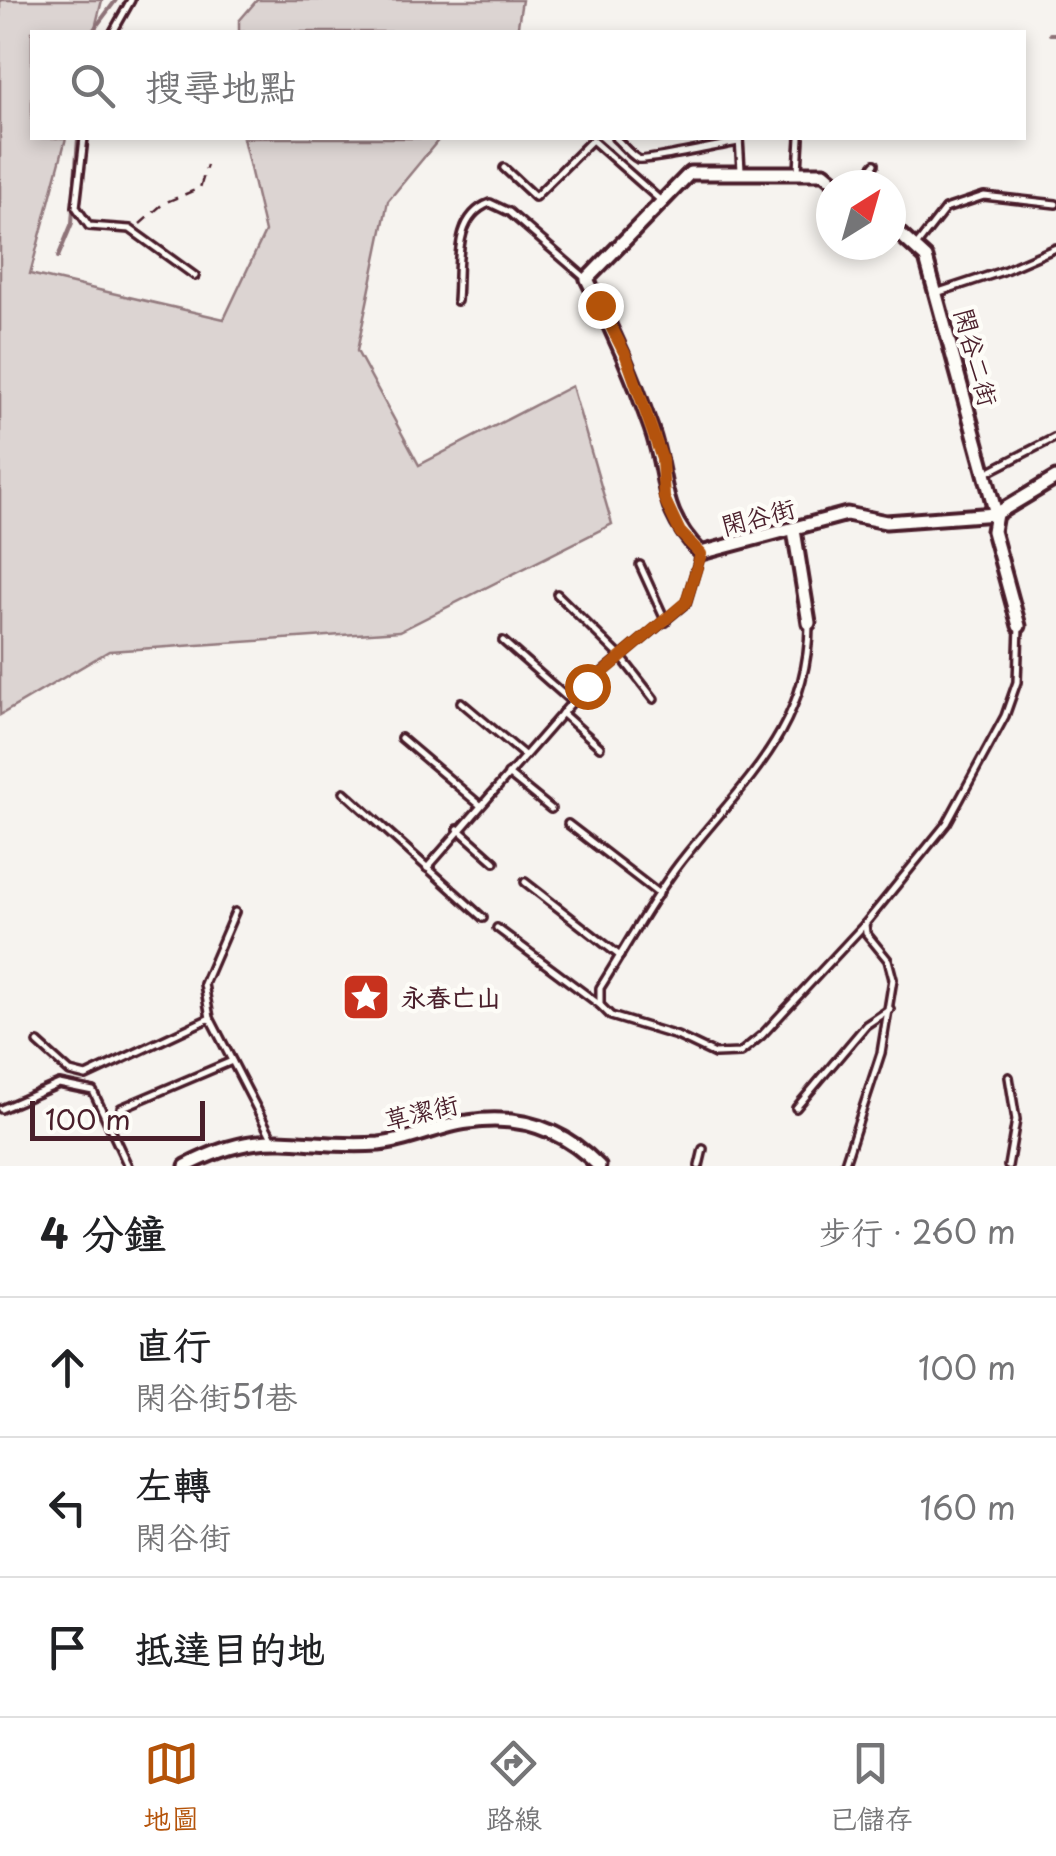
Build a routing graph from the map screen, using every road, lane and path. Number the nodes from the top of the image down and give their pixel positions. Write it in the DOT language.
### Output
graph roads {
  1 [pos="130,0"];
  2 [pos="114,30"];
  3 [pos="84,140"];
  4 [pos="593,140"];
  5 [pos="595,140"];
  6 [pos="617,140"];
  7 [pos="739,140"];
  8 [pos="800,140"];
  9 [pos="875,164"];
  10 [pos="207,165"];
  11 [pos="504,168"];
  12 [pos="870,170"];
  13 [pos="741,173"];
  14 [pos="798,173"];
  15 [pos="816,173"];
  16 [pos="660,200"];
  17 [pos="1056,204"];
  18 [pos="130,228"];
  19 [pos="906,239"];
  20 [pos="915,247"];
  21 [pos="1056,248"];
  22 [pos="195,276"];
  23 [pos="587,279"];
  24 [pos="936,292"];
  25 [pos="457,300"];
  26 [pos="1056,437"];
  27 [pos="985,473"];
  28 [pos="1056,478"];
  29 [pos="996,514"];
  30 [pos="794,530"];
  31 [pos="701,554"];
  32 [pos="640,566"];
  33 [pos="557,594"];
  34 [pos="667,623"];
  35 [pos="809,623"];
  36 [pos="1019,626"];
  37 [pos="503,640"];
  38 [pos="622,658"];
  39 [pos="654,700"];
  40 [pos="461,702"];
  41 [pos="572,702"];
  42 [pos="562,714"];
  43 [pos="401,738"];
  44 [pos="600,747"];
  45 [pos="524,756"];
  46 [pos="508,774"];
  47 [pos="344,792"];
  48 [pos="480,805"];
  49 [pos="551,809"];
  50 [pos="568,824"];
  51 [pos="458,829"];
  52 [pos="495,862"];
  53 [pos="427,868"];
  54 [pos="525,882"];
  55 [pos="660,894"];
  56 [pos="235,912"];
  57 [pos="483,918"];
  58 [pos="866,924"];
  59 [pos="497,928"];
  60 [pos="620,956"];
  61 [pos="600,1005"];
  62 [pos="890,1009"];
  63 [pos="210,1018"];
  64 [pos="38,1044"];
  65 [pos="232,1061"];
  66 [pos="1009,1076"];
  67 [pos="121,1108"];
  68 [pos="796,1108"];
  69 [pos="1,1109"];
  70 [pos="272,1138"];
  71 [pos="703,1149"];
  72 [pos="128,1166"];
  73 [pos="186,1166"];
  74 [pos="599,1166"];
  75 [pos="700,1166"];
  76 [pos="844,1166"];
  77 [pos="1008,1166"];
  1 -- 2 [label="lane"];
  3 -- 18 [label="lane"];
  4 -- 11 [label="lane"];
  5 -- 16 [label="lane"];
  6 -- 7 [label="lane"];
  7 -- 13 [label="lane"];
  8 -- 14 [label="lane"];
  9 -- 12 [label="lane"];
  10 -- 18 [label="path"];
  13 -- 14 [label="street"];
  13 -- 16 [label="street"];
  14 -- 15 [label="street"];
  16 -- 23 [label="street"];
  17 -- 20 [label="lane"];
  18 -- 22 [label="lane"];
  19 -- 20 [label="street, 閑谷二街"];
  20 -- 24 [label="street, 閑谷二街"];
  21 -- 24 [label="lane"];
  23 -- 25 [label="lane"];
  23 -- 31 [label="street, 閑谷街"];
  24 -- 27 [label="street, 閑谷二街"];
  26 -- 27 [label="lane"];
  27 -- 29 [label="street, 閑谷二街"];
  28 -- 29 [label="street, 閑谷街"];
  29 -- 30 [label="street, 閑谷街"];
  29 -- 36 [label="street, 閑谷二街"];
  30 -- 31 [label="street, 閑谷街"];
  30 -- 35 [label="street"];
  31 -- 34 [label="lane"];
  32 -- 34 [label="lane"];
  33 -- 38 [label="lane"];
  34 -- 38 [label="lane"];
  35 -- 55 [label="lane"];
  36 -- 58 [label="lane"];
  37 -- 41 [label="lane"];
  38 -- 39 [label="lane"];
  38 -- 41 [label="lane"];
  40 -- 45 [label="lane"];
  41 -- 42 [label="lane"];
  42 -- 44 [label="lane"];
  42 -- 45 [label="lane"];
  43 -- 48 [label="lane"];
  45 -- 46 [label="lane"];
  46 -- 48 [label="lane"];
  46 -- 49 [label="lane"];
  47 -- 53 [label="lane"];
  48 -- 51 [label="lane"];
  50 -- 55 [label="lane"];
  51 -- 52 [label="lane"];
  51 -- 53 [label="lane"];
  53 -- 57 [label="lane"];
  54 -- 60 [label="lane"];
  55 -- 60 [label="lane"];
  56 -- 63 [label="lane"];
  58 -- 61 [label="lane"];
  58 -- 62 [label="lane"];
  59 -- 61 [label="lane"];
  60 -- 61 [label="lane"];
  62 -- 68 [label="lane"];
  62 -- 76 [label="lane"];
  63 -- 64 [label="lane"];
  63 -- 65 [label="lane"];
  65 -- 67 [label="lane"];
  65 -- 70 [label="lane"];
  66 -- 77 [label="lane"];
  69 -- 72 [label="lane"];
  70 -- 73 [label="street, 草潔街"];
  70 -- 74 [label="street, 草潔街"];
  71 -- 75 [label="lane"];
}
